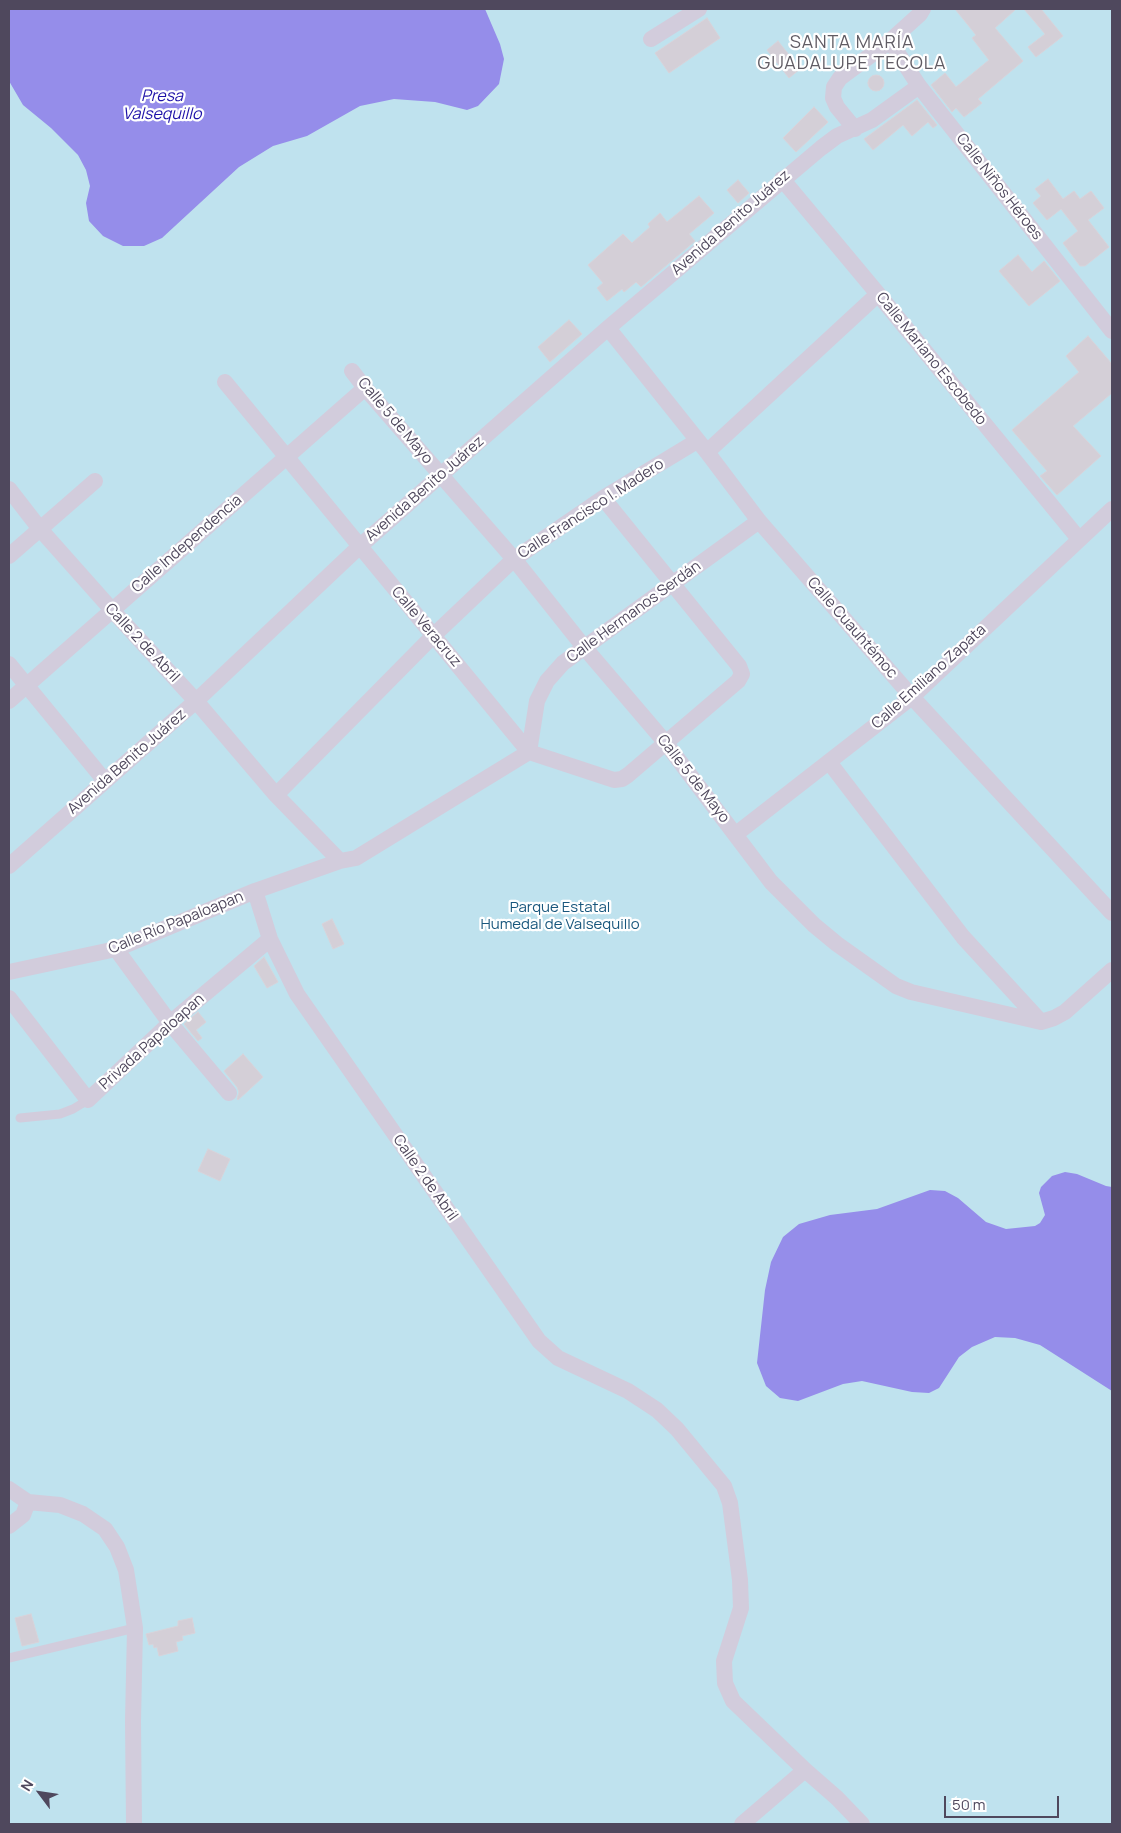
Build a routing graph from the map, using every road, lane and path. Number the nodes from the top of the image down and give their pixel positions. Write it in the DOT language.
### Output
graph roads {
  1 [pos="698,9"];
  2 [pos="922,9"];
  3 [pos="651,39"];
  4 [pos="890,41"];
  5 [pos="919,86"];
  6 [pos="855,129"];
  7 [pos="782,180"];
  8 [pos="878,294"];
  9 [pos="608,328"];
  10 [pos="1112,332"];
  11 [pos="352,371"];
  12 [pos="226,382"];
  13 [pos="365,388"];
  14 [pos="702,446"];
  15 [pos="286,457"];
  16 [pos="441,475"];
  17 [pos="95,481"];
  18 [pos="9,489"];
  19 [pos="603,498"];
  20 [pos="1112,509"];
  21 [pos="759,521"];
  22 [pos="40,529"];
  23 [pos="1079,539"];
  24 [pos="359,546"];
  25 [pos="9,556"];
  26 [pos="514,558"];
  27 [pos="672,584"];
  28 [pos="112,610"];
  29 [pos="432,636"];
  30 [pos="584,647"];
  31 [pos="9,664"];
  32 [pos="26,685"];
  33 [pos="912,697"];
  34 [pos="9,701"];
  35 [pos="196,701"];
  36 [pos="665,742"];
  37 [pos="529,752"];
  38 [pos="829,762"];
  39 [pos="105,781"];
  40 [pos="276,795"];
  41 [pos="736,834"];
  42 [pos="340,861"];
  43 [pos="9,866"];
  44 [pos="255,891"];
  45 [pos="1112,913"];
  46 [pos="270,939"];
  47 [pos="116,949"];
  48 [pos="1112,970"];
  49 [pos="9,972"];
  50 [pos="9,998"];
  51 [pos="1041,1022"];
  52 [pos="170,1023"];
  53 [pos="229,1092"];
  54 [pos="88,1100"];
  55 [pos="20,1118"];
  56 [pos="9,1489"];
  57 [pos="28,1502"];
  58 [pos="9,1526"];
  59 [pos="135,1628"];
  60 [pos="9,1658"];
  61 [pos="804,1770"];
  62 [pos="134,1824"];
  63 [pos="742,1824"];
  64 [pos="862,1824"];
  1 -- 3 [label="street"];
  2 -- 4 [label="street"];
  4 -- 5 [label="street, Calle Niños Héroes"];
  4 -- 6 [label="street"];
  5 -- 6 [label="street, Avenida Benito Juárez"];
  5 -- 10 [label="street, Calle Niños Héroes"];
  6 -- 7 [label="street, Avenida Benito Juárez"];
  7 -- 8 [label="street, Calle Mariano Escobedo"];
  7 -- 9 [label="street, Avenida Benito Juárez"];
  8 -- 14 [label="street, Calle Francisco I. Madero"];
  8 -- 23 [label="street, Calle Mariano Escobedo"];
  9 -- 14 [label="street, Calle Cuauhtémoc"];
  9 -- 16 [label="street, Avenida Benito Juárez"];
  11 -- 13 [label="street, Calle 5 de Mayo"];
  12 -- 15 [label="street, Calle Veracruz"];
  13 -- 15 [label="street, Calle Independencia"];
  13 -- 16 [label="street, Calle 5 de Mayo"];
  14 -- 19 [label="street, Calle Francisco I. Madero"];
  14 -- 21 [label="street, Calle Cuauhtémoc"];
  15 -- 24 [label="street, Calle Veracruz"];
  15 -- 28 [label="street, Calle Independencia"];
  16 -- 24 [label="street, Avenida Benito Juárez"];
  16 -- 26 [label="street, Calle 5 de Mayo"];
  17 -- 22 [label="street"];
  18 -- 22 [label="street, Calle 2 de Abril"];
  19 -- 26 [label="street, Calle Francisco I. Madero"];
  19 -- 27 [label="street"];
  20 -- 23 [label="street, Calle Emiliano Zapata"];
  21 -- 27 [label="street, Calle Hermanos Serdán"];
  21 -- 33 [label="street, Calle Cuauhtémoc"];
  22 -- 25 [label="street"];
  22 -- 28 [label="street, Calle 2 de Abril"];
  23 -- 33 [label="street, Calle Emiliano Zapata"];
  24 -- 29 [label="street, Calle Veracruz"];
  24 -- 35 [label="street, Avenida Benito Juárez"];
  26 -- 29 [label="street, Calle Francisco I. Madero"];
  26 -- 30 [label="street, Calle 5 de Mayo"];
  27 -- 30 [label="street, Calle Hermanos Serdán"];
  27 -- 36 [label="street"];
  28 -- 32 [label="street, Calle Independencia"];
  28 -- 35 [label="street, Calle 2 de Abril"];
  29 -- 37 [label="street, Calle Veracruz"];
  29 -- 40 [label="street, Calle Francisco I. Madero"];
  30 -- 36 [label="street, Calle 5 de Mayo"];
  30 -- 37 [label="street, Calle Hermanos Serdán"];
  31 -- 32 [label="street"];
  32 -- 34 [label="street, Calle Independencia"];
  32 -- 39 [label="street"];
  33 -- 38 [label="street, Calle Emiliano Zapata"];
  33 -- 45 [label="street, Calle Cuauhtémoc"];
  35 -- 39 [label="street, Avenida Benito Juárez"];
  35 -- 40 [label="street, Calle 2 de Abril"];
  36 -- 37 [label="street"];
  36 -- 41 [label="street, Calle 5 de Mayo"];
  37 -- 42 [label="street, Calle Río Papaloapan"];
  38 -- 41 [label="street, Calle Emiliano Zapata"];
  38 -- 51 [label="street"];
  39 -- 43 [label="street, Avenida Benito Juárez"];
  40 -- 42 [label="street, Calle 2 de Abril"];
  41 -- 51 [label="street, Calle 5 de Mayo"];
  42 -- 44 [label="street, Calle Río Papaloapan"];
  44 -- 46 [label="street, Calle 2 de Abril"];
  44 -- 47 [label="street, Calle Río Papaloapan"];
  46 -- 52 [label="street, Privada Papaloapan"];
  46 -- 61 [label="street, Calle 2 de Abril"];
  47 -- 49 [label="street, Calle Río Papaloapan"];
  47 -- 52 [label="street"];
  48 -- 51 [label="street"];
  50 -- 54 [label="street"];
  52 -- 53 [label="street"];
  52 -- 54 [label="street, Privada Papaloapan"];
  54 -- 55 [label="lane, Privada Papaloapan"];
  56 -- 57 [label="street"];
  57 -- 58 [label="street"];
  57 -- 59 [label="street"];
  59 -- 60 [label="lane"];
  59 -- 62 [label="street"];
  61 -- 63 [label="street"];
  61 -- 64 [label="street, Calle 2 de Abril"];
}
